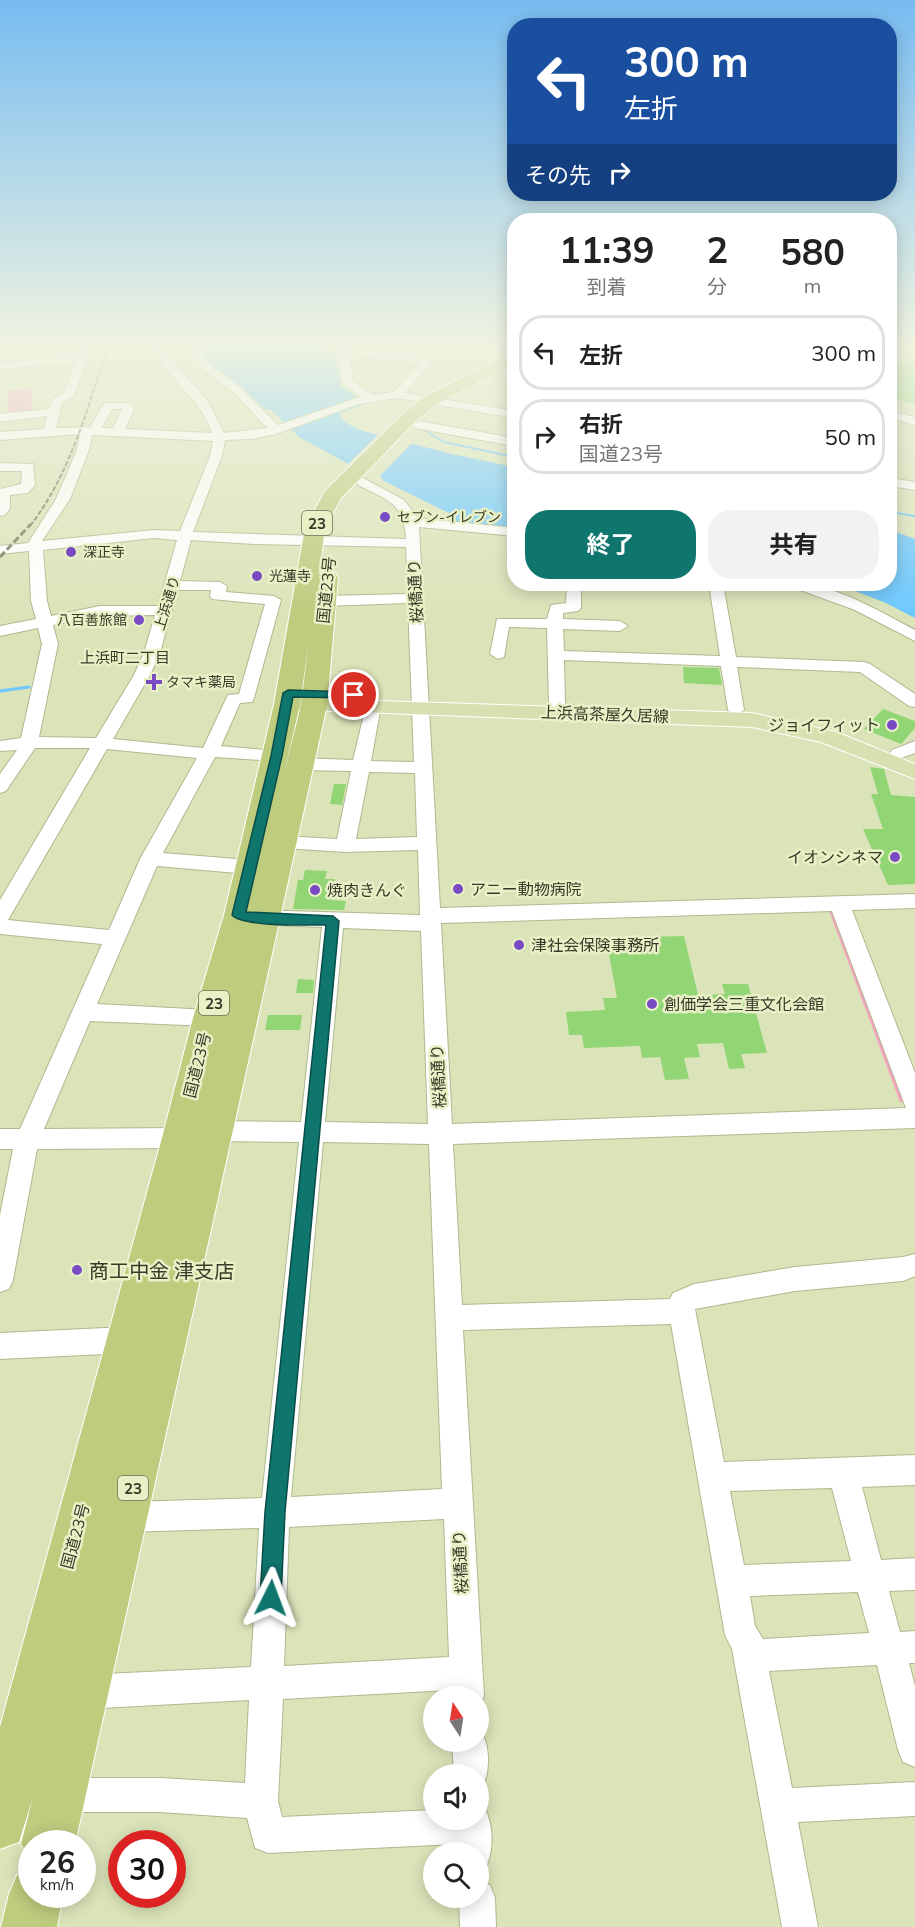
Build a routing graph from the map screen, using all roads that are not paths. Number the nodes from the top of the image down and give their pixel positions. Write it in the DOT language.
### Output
graph roads {
  1 [pos="30,433"];
  2 [pos="89,433"];
  3 [pos="135,433"];
  4 [pos="217,433"];
  5 [pos="262,433"];
  6 [pos="405,433"];
  7 [pos="474,433"];
  8 [pos="0,436"];
  9 [pos="219,437"];
  10 [pos="507,440"];
  11 [pos="0,467"];
  12 [pos="360,477"];
  13 [pos="897,483"];
  14 [pos="915,486"];
  15 [pos="0,512"];
  16 [pos="412,522"];
  17 [pos="507,531"];
  18 [pos="185,535"];
  19 [pos="322,540"];
  20 [pos="412,543"];
  21 [pos="36,546"];
  22 [pos="0,550"];
  23 [pos="172,585"];
  24 [pos="574,591"];
  25 [pos="717,591"];
  26 [pos="815,591"];
  27 [pos="841,591"];
  28 [pos="415,598"];
  29 [pos="314,602"];
  30 [pos="273,603"];
  31 [pos="164,610"];
  32 [pos="45,621"];
  33 [pos="554,624"];
  34 [pos="915,625"];
  35 [pos="620,626"];
  36 [pos="0,631"];
  37 [pos="915,636"];
  38 [pos="498,654"];
  39 [pos="555,655"];
  40 [pos="728,662"];
  41 [pos="288,699"];
  42 [pos="315,699"];
  43 [pos="421,702"];
  44 [pos="915,702"];
  45 [pos="373,706"];
  46 [pos="559,707"];
  47 [pos="736,710"];
  48 [pos="29,742"];
  49 [pos="101,745"];
  50 [pos="0,746"];
  51 [pos="209,753"];
  52 [pos="909,754"];
  53 [pos="289,760"];
  54 [pos="362,767"];
  55 [pos="424,768"];
  56 [pos="915,772"];
  57 [pos="0,787"];
  58 [pos="283,842"];
  59 [pos="428,843"];
  60 [pos="345,846"];
  61 [pos="150,859"];
  62 [pos="249,867"];
  63 [pos="915,901"];
  64 [pos="839,903"];
  65 [pos="2,907"];
  66 [pos="252,917"];
  67 [pos="430,920"];
  68 [pos="333,921"];
  69 [pos="0,927"];
  70 [pos="114,938"];
  71 [pos="84,1012"];
  72 [pos="209,1018"];
  73 [pos="915,1103"];
  74 [pos="915,1118"];
  75 [pos="312,1133"];
  76 [pos="440,1133"];
  77 [pos="197,1135"];
  78 [pos="0,1139"];
  79 [pos="27,1140"];
  80 [pos="912,1265"];
  81 [pos="0,1280"];
  82 [pos="681,1311"];
  83 [pos="448,1318"];
  84 [pos="126,1340"];
  85 [pos="0,1346"];
  86 [pos="915,1470"];
  87 [pos="843,1472"];
  88 [pos="713,1477"];
  89 [pos="457,1503"];
  90 [pos="275,1512"];
  91 [pos="126,1516"];
  92 [pos="915,1574"];
  93 [pos="869,1575"];
  94 [pos="732,1581"];
  95 [pos="902,1647"];
  96 [pos="750,1656"];
  97 [pos="266,1683"];
  98 [pos="467,1685"];
  99 [pos="84,1692"];
  100 [pos="915,1750"];
  101 [pos="59,1795"];
  102 [pos="915,1799"];
  103 [pos="261,1801"];
  104 [pos="778,1806"];
  105 [pos="0,1823"];
  106 [pos="51,1830"];
  107 [pos="474,1833"];
  108 [pos="33,1908"];
  109 [pos="477,1908"];
  110 [pos="29,1927"];
  111 [pos="478,1927"];
  112 [pos="800,1927"];
  1 -- 8 [label="street"];
  2 -- 21 [label="street"];
  3 -- 9 [label="street"];
  4 -- 9 [label="street"];
  5 -- 9 [label="street"];
  6 -- 12 [label="highway, 国道23号 / 23"];
  7 -- 10 [label="street"];
  9 -- 18 [label="street, 上浜通り"];
  11 -- 15 [label="street"];
  12 -- 16 [label="street"];
  12 -- 19 [label="highway, 国道23号 / 23"];
  13 -- 14 [label="street"];
  16 -- 17 [label="street"];
  16 -- 20 [label="street, 桜橋通り"];
  18 -- 19 [label="street"];
  18 -- 21 [label="street"];
  18 -- 23 [label="street, 上浜通り"];
  19 -- 20 [label="street"];
  19 -- 29 [label="highway, 国道23号 / 23"];
  20 -- 28 [label="street, 桜橋通り"];
  21 -- 22 [label="street"];
  21 -- 32 [label="street"];
  23 -- 30 [label="street"];
  23 -- 31 [label="street, 上浜通り"];
  24 -- 33 [label="street"];
  25 -- 40 [label="street"];
  26 -- 37 [label="street"];
  27 -- 34 [label="street"];
  28 -- 29 [label="street"];
  28 -- 43 [label="street, 桜橋通り"];
  29 -- 30 [label="street"];
  29 -- 41 [label="highway, 国道23号 / 23"];
  29 -- 42 [label="highway, 国道23号 / 23"];
  30 -- 51 [label="street"];
  31 -- 32 [label="street"];
  31 -- 49 [label="street, 上浜通り"];
  32 -- 36 [label="street"];
  32 -- 48 [label="street"];
  33 -- 35 [label="street"];
  33 -- 38 [label="street"];
  33 -- 39 [label="street"];
  39 -- 40 [label="street"];
  39 -- 46 [label="street"];
  40 -- 44 [label="street"];
  40 -- 47 [label="street"];
  41 -- 42 [label="main road, 上浜高茶屋久居線"];
  41 -- 53 [label="highway, 国道23号 / 23"];
  42 -- 43 [label="main road, 上浜高茶屋久居線"];
  42 -- 45 [label="main road, 上浜高茶屋久居線"];
  42 -- 53 [label="highway, 国道23号 / 23"];
  43 -- 45 [label="main road, 上浜高茶屋久居線"];
  43 -- 46 [label="main road, 上浜高茶屋久居線"];
  43 -- 55 [label="street, 桜橋通り"];
  45 -- 54 [label="street"];
  46 -- 47 [label="main road, 上浜高茶屋久居線"];
  46 -- 56 [label="main road, 上浜高茶屋久居線"];
  47 -- 52 [label="main road, 上浜高茶屋久居線"];
  48 -- 49 [label="street"];
  48 -- 50 [label="street"];
  48 -- 57 [label="street"];
  49 -- 51 [label="street"];
  49 -- 65 [label="street, 上浜通り"];
  51 -- 53 [label="street"];
  51 -- 61 [label="street"];
  53 -- 54 [label="street"];
  53 -- 58 [label="highway, 国道23号 / 23"];
  53 -- 62 [label="highway, 国道23号 / 23"];
  54 -- 55 [label="street"];
  54 -- 60 [label="street"];
  55 -- 59 [label="street, 桜橋通り"];
  58 -- 60 [label="street"];
  58 -- 66 [label="highway, 国道23号 / 23"];
  59 -- 60 [label="street"];
  59 -- 67 [label="street, 桜橋通り"];
  61 -- 62 [label="street"];
  61 -- 70 [label="street"];
  62 -- 66 [label="highway, 国道23号 / 23"];
  63 -- 64 [label="street"];
  64 -- 67 [label="street"];
  64 -- 73 [label="street"];
  66 -- 68 [label="street"];
  66 -- 72 [label="highway, 国道23号 / 23"];
  66 -- 77 [label="highway, 国道23号 / 23"];
  67 -- 68 [label="street"];
  67 -- 76 [label="street, 桜橋通り"];
  68 -- 75 [label="street"];
  69 -- 70 [label="street"];
  70 -- 71 [label="street"];
  71 -- 72 [label="street"];
  71 -- 79 [label="street"];
  72 -- 77 [label="highway, 国道23号 / 23"];
  74 -- 76 [label="street"];
  75 -- 76 [label="street"];
  75 -- 77 [label="street"];
  75 -- 90 [label="street"];
  76 -- 83 [label="street, 桜橋通り"];
  77 -- 79 [label="street"];
  77 -- 84 [label="highway, 国道23号 / 23"];
  77 -- 91 [label="highway, 国道23号 / 23"];
  78 -- 79 [label="street"];
  79 -- 81 [label="street"];
  80 -- 82 [label="street"];
  82 -- 83 [label="street"];
  82 -- 88 [label="street"];
  83 -- 89 [label="street, 桜橋通り"];
  84 -- 85 [label="street"];
  84 -- 105 [label="highway, 国道23号 / 23"];
  86 -- 87 [label="street"];
  87 -- 88 [label="street"];
  87 -- 93 [label="street"];
  88 -- 94 [label="street"];
  89 -- 90 [label="street"];
  89 -- 98 [label="street, 桜橋通り"];
  90 -- 91 [label="street"];
  90 -- 97 [label="street"];
  91 -- 99 [label="highway, 国道23号 / 23"];
  92 -- 93 [label="street"];
  93 -- 94 [label="street"];
  93 -- 95 [label="street"];
  94 -- 96 [label="street"];
  95 -- 96 [label="street"];
  95 -- 100 [label="street"];
  96 -- 104 [label="street"];
  97 -- 98 [label="street"];
  97 -- 99 [label="street"];
  97 -- 103 [label="street"];
  99 -- 101 [label="highway, 国道23号 / 23"];
  101 -- 103 [label="street"];
  101 -- 106 [label="highway, 国道23号 / 23"];
  102 -- 104 [label="street"];
  103 -- 107 [label="street"];
  104 -- 112 [label="street"];
  108 -- 110 [label="highway"];
  109 -- 111 [label="street"];
}
